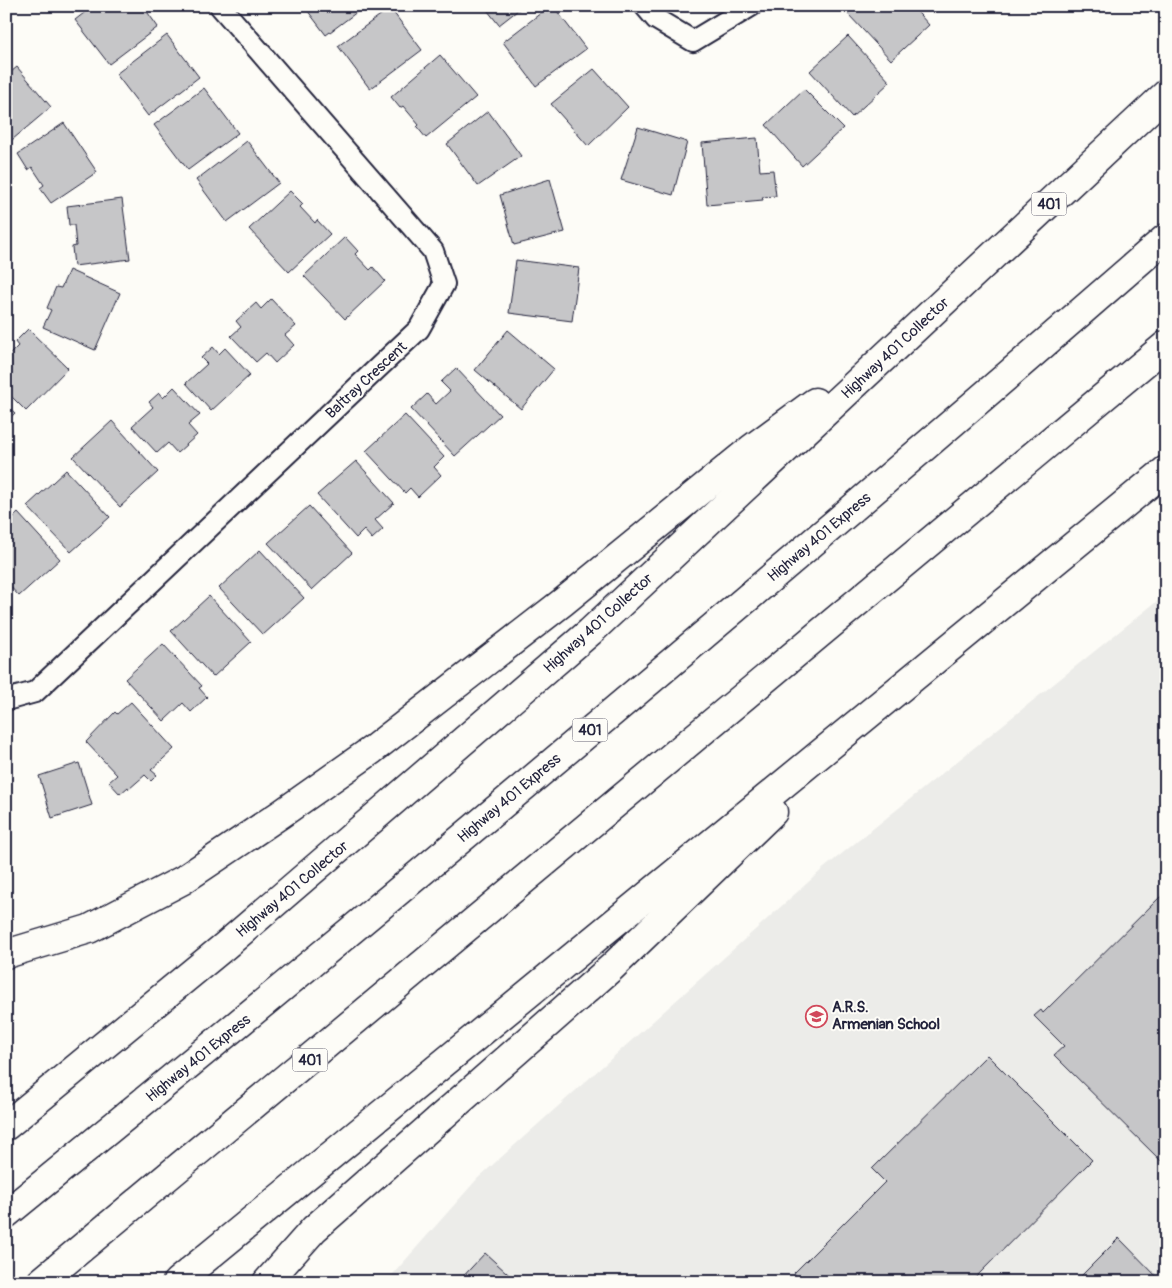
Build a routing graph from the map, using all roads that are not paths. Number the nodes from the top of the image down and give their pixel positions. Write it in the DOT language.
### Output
graph roads {
  1 [pos="220,6"];
  2 [pos="645,6"];
  3 [pos="751,6"];
  4 [pos="1166,94"];
  5 [pos="1166,238"];
  6 [pos="932,314"];
  7 [pos="1166,345"];
  8 [pos="1166,470"];
  9 [pos="926,665"];
  10 [pos="6,700"];
  11 [pos="6,954"];
  12 [pos="6,1126"];
  13 [pos="6,1214"];
  14 [pos="41,1282"];
  15 [pos="177,1282"];
  16 [pos="267,1282"];
  1 -- 10 [label="street, Baltray Crescent"];
  2 -- 3 [label="street"];
  4 -- 6 [label="highway, Highway 401 Collector / 401"];
  5 -- 13 [label="highway, Highway 401 Express / 401"];
  6 -- 11 [label="highway"];
  6 -- 12 [label="highway, Highway 401 Collector / 401"];
  7 -- 14 [label="highway, 401"];
  8 -- 9 [label="highway"];
  9 -- 15 [label="highway"];
  9 -- 16 [label="highway"];
}
